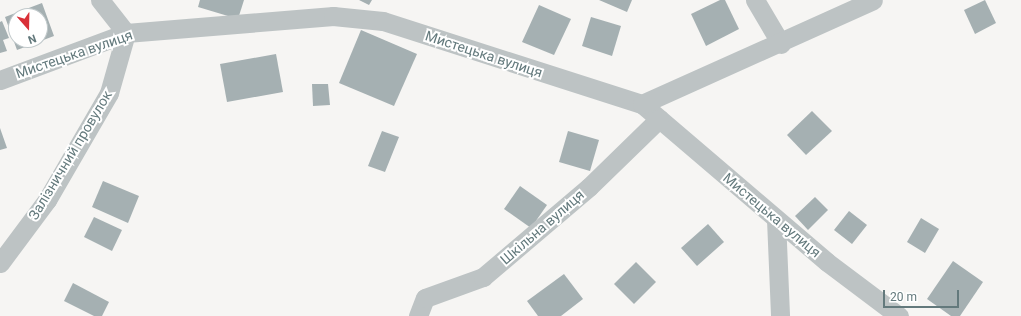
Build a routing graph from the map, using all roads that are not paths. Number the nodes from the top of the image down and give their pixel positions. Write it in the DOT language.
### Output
graph roads {
  1 [pos="100,0"];
  2 [pos="755,0"];
  3 [pos="873,0"];
  4 [pos="126,33"];
  5 [pos="781,44"];
  6 [pos="0,80"];
  7 [pos="642,104"];
  8 [pos="659,119"];
  9 [pos="776,219"];
  10 [pos="0,263"];
  11 [pos="418,316"];
  12 [pos="780,316"];
  13 [pos="899,316"];
  1 -- 4 [label="street"];
  2 -- 5 [label="street"];
  3 -- 5 [label="street"];
  4 -- 6 [label="street, Мистецька вулиця"];
  4 -- 7 [label="street, Мистецька вулиця"];
  4 -- 10 [label="street, Залізничний провулок"];
  5 -- 7 [label="street"];
  7 -- 8 [label="street, Мистецька вулиця"];
  8 -- 9 [label="street, Мистецька вулиця"];
  8 -- 11 [label="street, Шкільна вулиця"];
  9 -- 12 [label="street"];
  9 -- 13 [label="street, Мистецька вулиця"];
}
